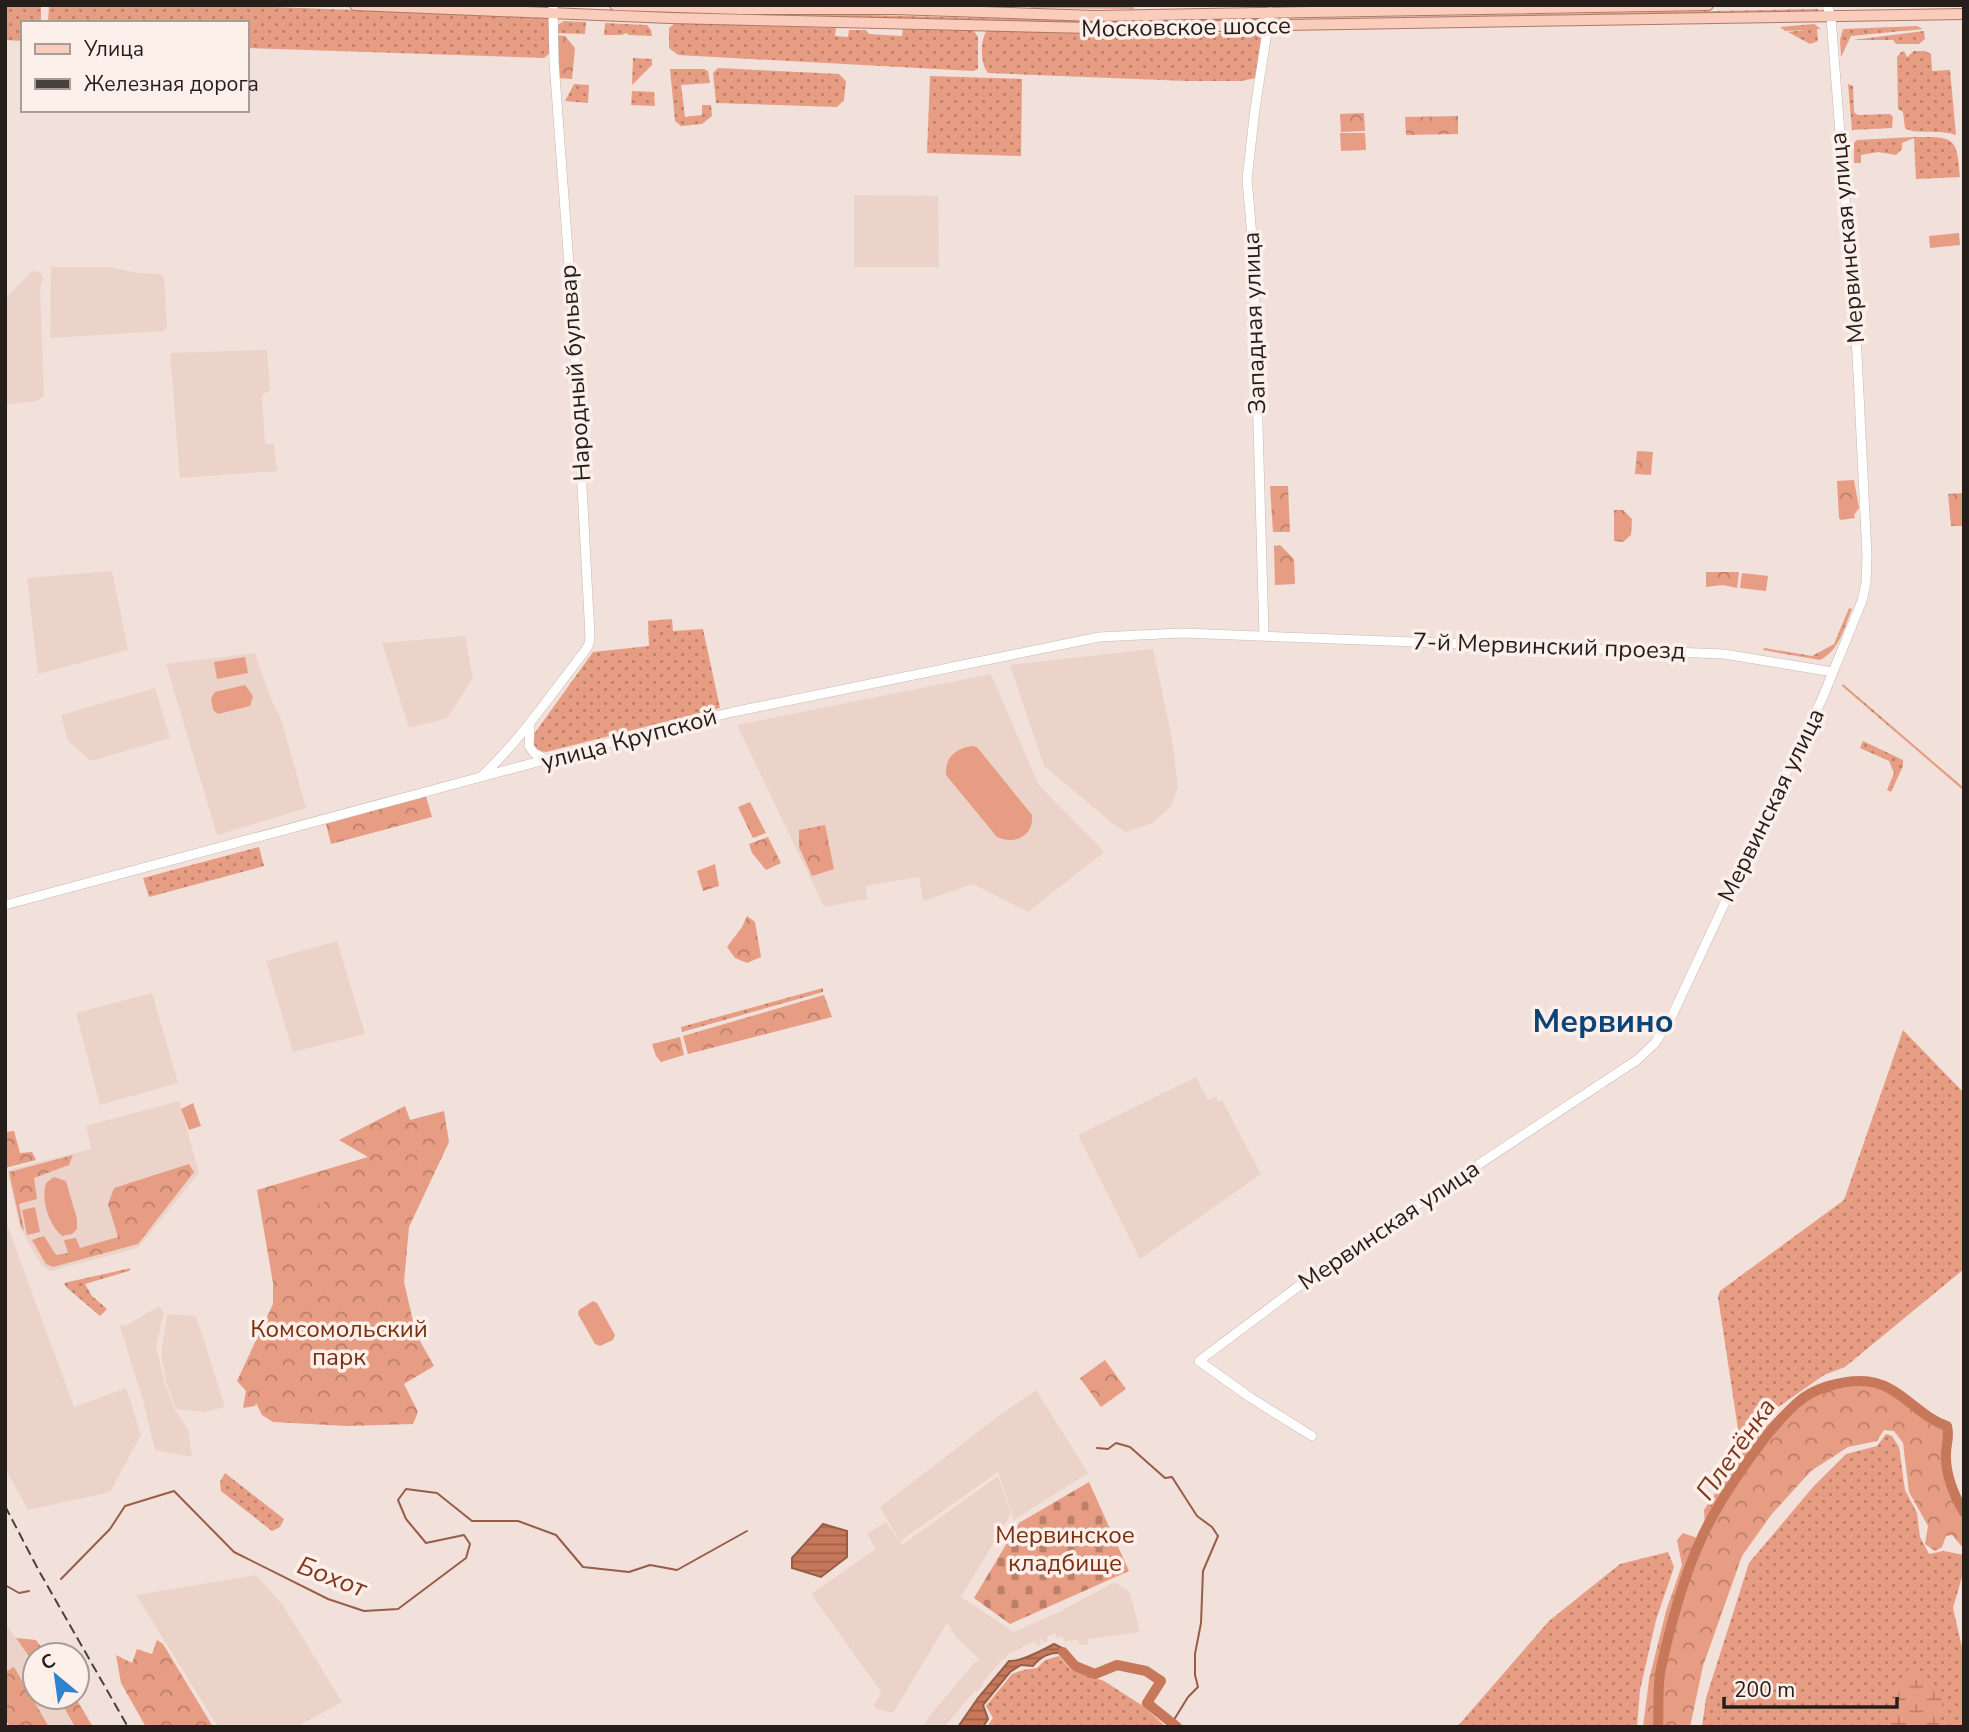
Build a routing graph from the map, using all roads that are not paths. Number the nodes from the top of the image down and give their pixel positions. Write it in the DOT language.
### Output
graph roads {
  1 [pos="355,5"];
  2 [pos="615,5"];
  3 [pos="1709,5"];
  4 [pos="1826,5"];
  5 [pos="553,9"];
  6 [pos="665,10"];
  7 [pos="1270,12"];
  8 [pos="1964,14"];
  9 [pos="1831,17"];
  10 [pos="1268,26"];
  11 [pos="1264,636"];
  12 [pos="1833,672"];
  13 [pos="532,722"];
  14 [pos="501,757"];
  15 [pos="547,760"];
  16 [pos="509,769"];
  17 [pos="480,777"];
  18 [pos="5,905"];
  19 [pos="1312,1436"];
  1 -- 5 [label="main road, Московское шоссе"];
  2 -- 6 [label="main road, Московское шоссе"];
  3 -- 7 [label="main road, Московское шоссе"];
  4 -- 9 [label="street, Мервинская улица"];
  5 -- 6 [label="main road, Московское шоссе"];
  5 -- 13 [label="street, Народный бульвар"];
  6 -- 7 [label="main road, Московское шоссе"];
  6 -- 10 [label="main road, Московское шоссе"];
  7 -- 10 [label="street, Западная улица"];
  8 -- 9 [label="main road, Московское шоссе"];
  9 -- 10 [label="main road, Московское шоссе"];
  9 -- 12 [label="street, Мервинская улица"];
  10 -- 11 [label="street, Западная улица"];
  11 -- 12 [label="street, 7-й Мервинский проезд"];
  11 -- 15 [label="street, улица Крупской"];
  12 -- 19 [label="street, Мервинская улица"];
  13 -- 14 [label="street, Народный бульвар"];
  13 -- 15 [label="street"];
  14 -- 16 [label="street"];
  14 -- 17 [label="street, Народный бульвар"];
  15 -- 16 [label="street, улица Крупской"];
  16 -- 17 [label="street, улица Крупской"];
  17 -- 18 [label="street, улица Крупской"];
}
